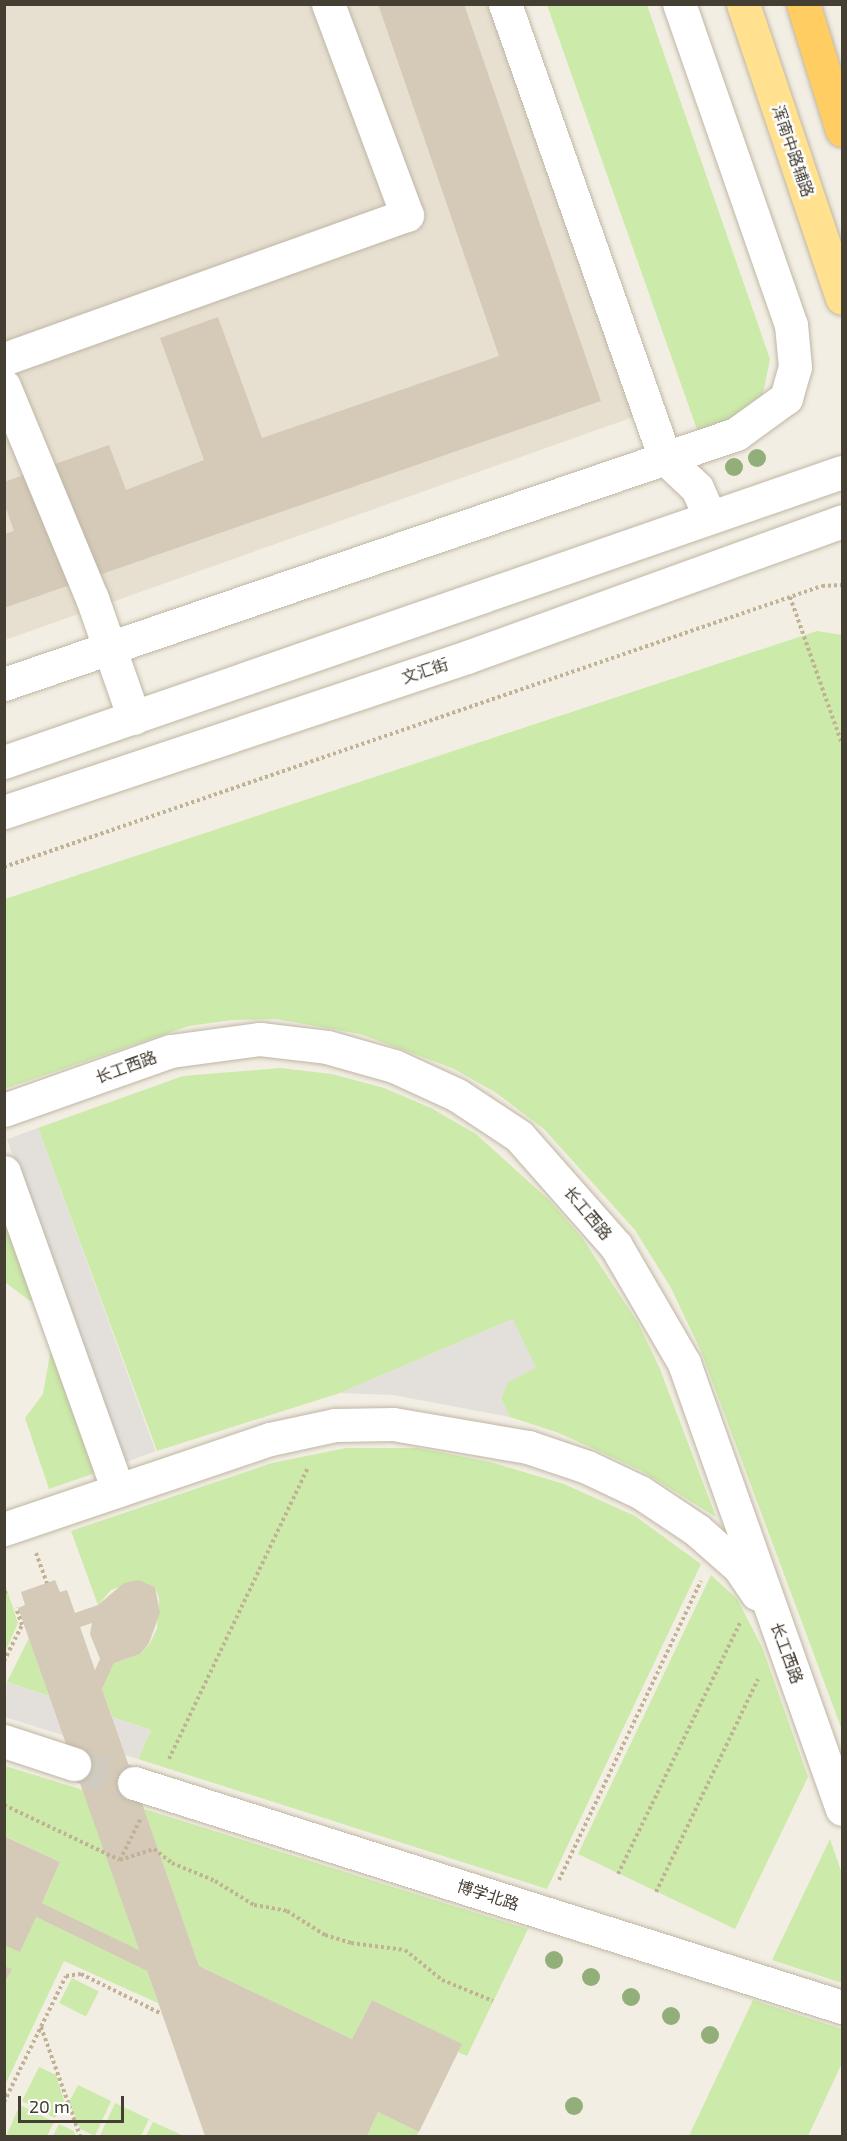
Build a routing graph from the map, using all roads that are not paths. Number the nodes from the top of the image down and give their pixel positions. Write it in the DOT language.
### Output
graph roads {
  1 [pos="328,4"];
  2 [pos="505,4"];
  3 [pos="679,4"];
  4 [pos="742,4"];
  5 [pos="803,4"];
  6 [pos="843,130"];
  7 [pos="843,298"];
  8 [pos="4,359"];
  9 [pos="4,387"];
  10 [pos="665,458"];
  11 [pos="843,472"];
  12 [pos="710,517"];
  13 [pos="843,521"];
  14 [pos="110,648"];
  15 [pos="4,684"];
  16 [pos="135,718"];
  17 [pos="4,762"];
  18 [pos="4,812"];
  19 [pos="4,1110"];
  20 [pos="4,1172"];
  21 [pos="118,1490"];
  22 [pos="4,1529"];
  23 [pos="778,1627"];
  24 [pos="4,1741"];
  25 [pos="74,1764"];
  26 [pos="144,1786"];
  27 [pos="843,1809"];
  28 [pos="843,2007"];
  1 -- 8 [label="street"];
  2 -- 10 [label="street"];
  3 -- 10 [label="street"];
  4 -- 7 [label="main road, 浑南中路辅路"];
  5 -- 6 [label="highway"];
  9 -- 14 [label="street"];
  10 -- 12 [label="street"];
  10 -- 14 [label="street"];
  11 -- 12 [label="street"];
  12 -- 16 [label="street"];
  13 -- 18 [label="street, 文汇街"];
  14 -- 15 [label="street"];
  14 -- 16 [label="street"];
  16 -- 17 [label="street"];
  19 -- 23 [label="street, 长工西路"];
  20 -- 21 [label="street"];
  21 -- 22 [label="street"];
  21 -- 23 [label="street"];
  23 -- 27 [label="street, 长工西路"];
  24 -- 25 [label="street"];
  26 -- 28 [label="street, 博学北路"];
}
